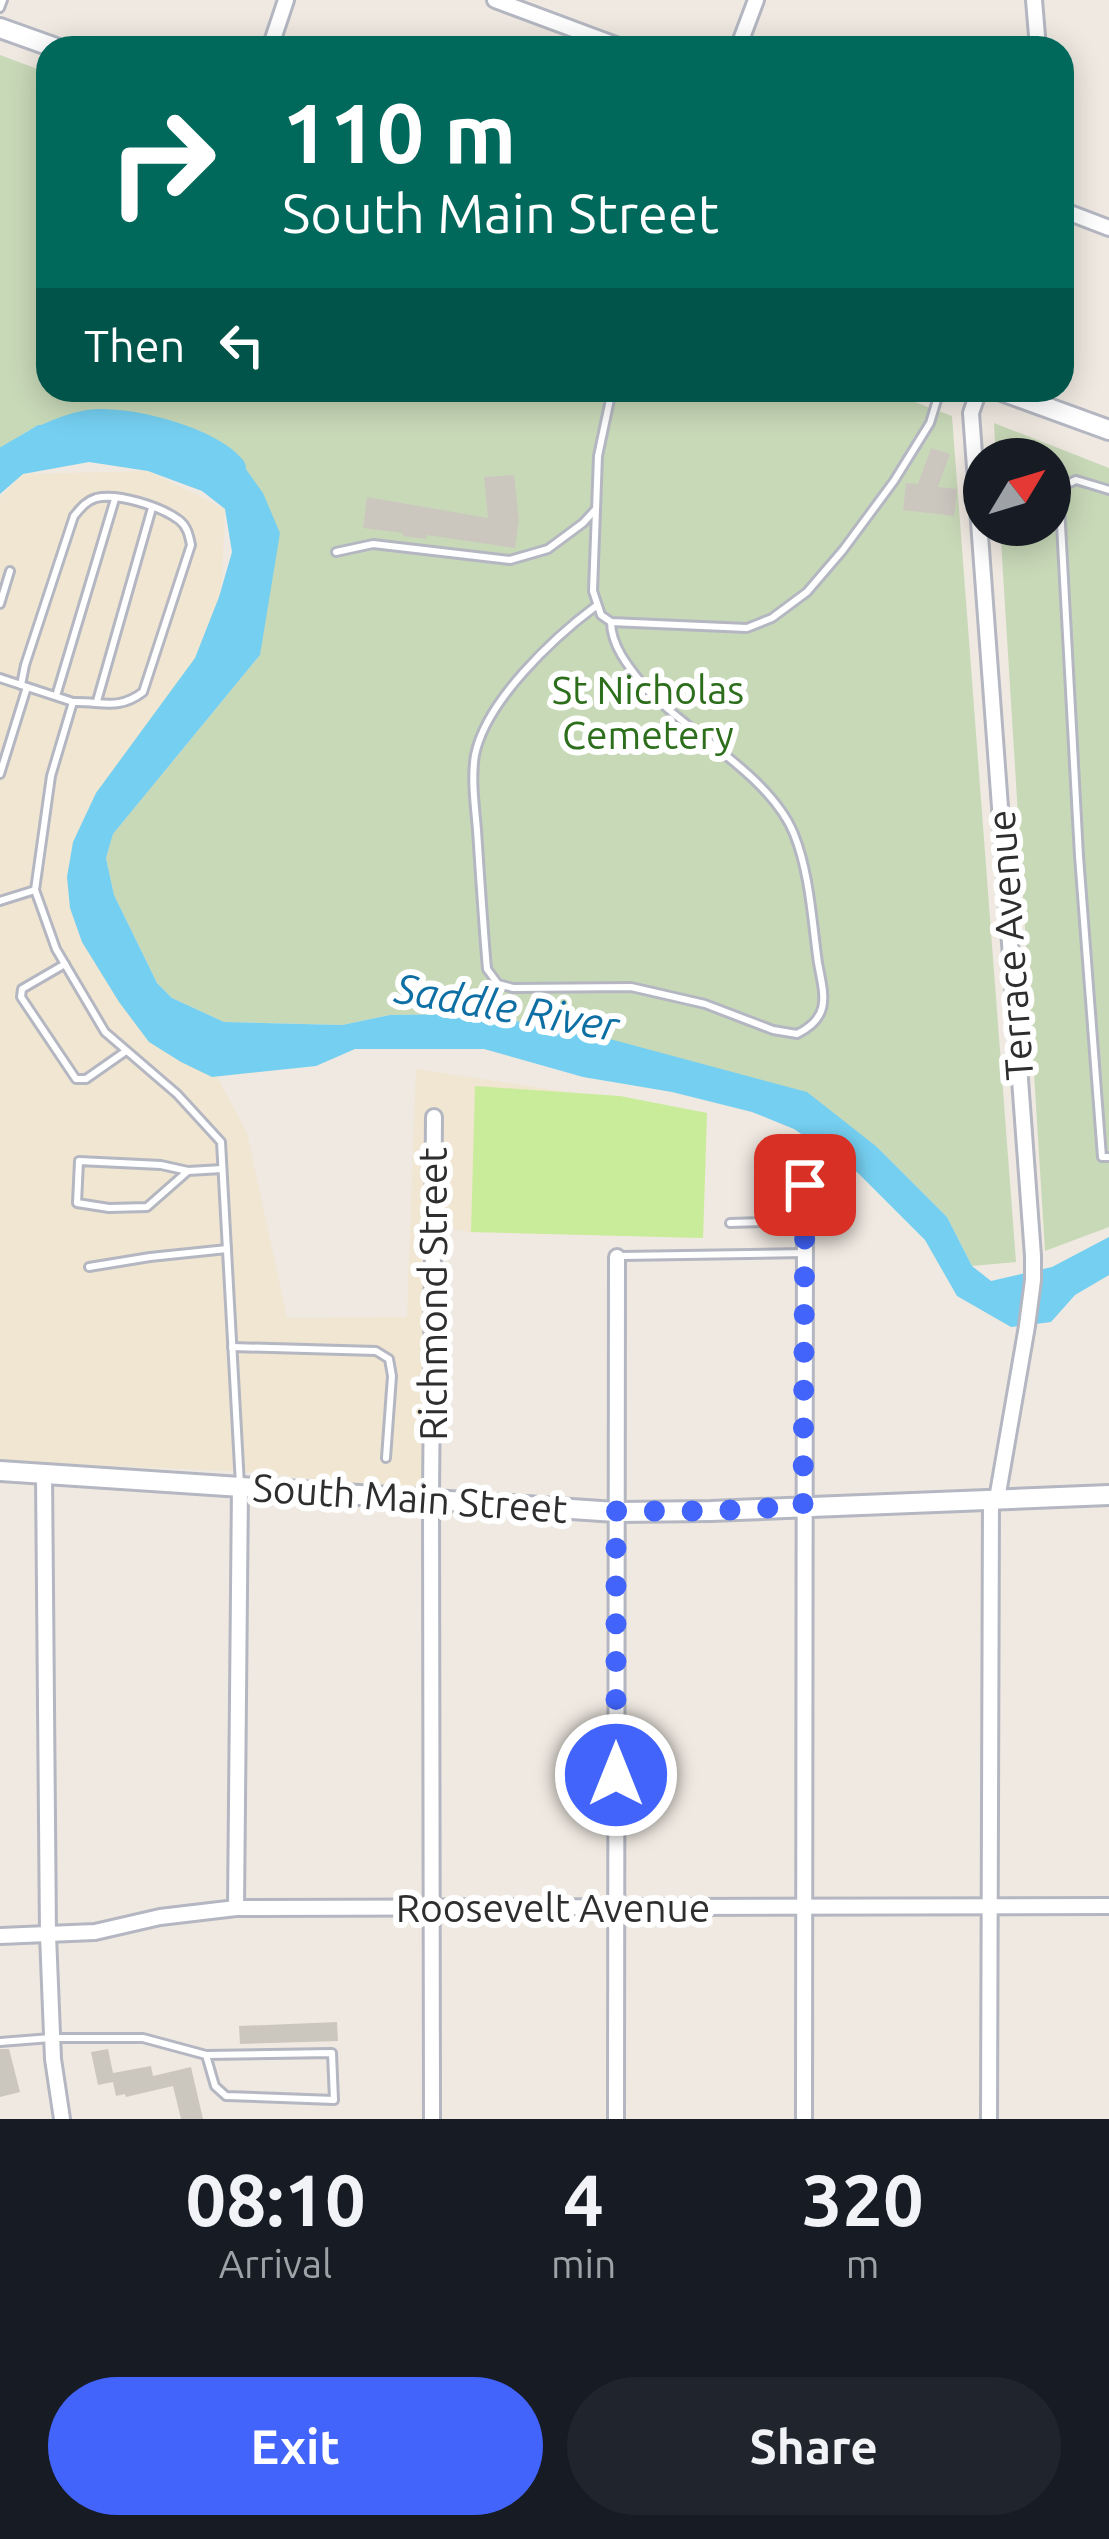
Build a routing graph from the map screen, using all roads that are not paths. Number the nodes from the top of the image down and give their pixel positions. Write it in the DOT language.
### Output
graph roads {
  1 [pos="286,0"];
  2 [pos="495,0"];
  3 [pos="756,0"];
  4 [pos="1034,0"];
  5 [pos="0,28"];
  6 [pos="274,36"];
  7 [pos="592,36"];
  8 [pos="742,36"];
  9 [pos="1037,36"];
  10 [pos="36,41"];
  11 [pos="1074,215"];
  12 [pos="1109,228"];
  13 [pos="609,402"];
  14 [pos="936,402"];
  15 [pos="975,402"];
  16 [pos="1032,402"];
  17 [pos="1109,430"];
  18 [pos="1109,490"];
  19 [pos="116,498"];
  20 [pos="597,507"];
  21 [pos="152,508"];
  22 [pos="336,552"];
  23 [pos="10,571"];
  24 [pos="0,604"];
  25 [pos="596,606"];
  26 [pos="611,622"];
  27 [pos="0,678"];
  28 [pos="24,686"];
  29 [pos="56,696"];
  30 [pos="97,701"];
  31 [pos="73,702"];
  32 [pos="0,775"];
  33 [pos="34,890"];
  34 [pos="0,901"];
  35 [pos="64,964"];
  36 [pos="126,1051"];
  37 [pos="434,1117"];
  38 [pos="1109,1157"];
  39 [pos="222,1169"];
  40 [pos="188,1171"];
  41 [pos="805,1185"];
  42 [pos="805,1221"];
  43 [pos="730,1223"];
  44 [pos="227,1249"];
  45 [pos="805,1253"];
  46 [pos="617,1256"];
  47 [pos="89,1267"];
  48 [pos="232,1347"];
  49 [pos="386,1458"];
  50 [pos="0,1471"];
  51 [pos="44,1474"];
  52 [pos="240,1486"];
  53 [pos="1109,1495"];
  54 [pos="994,1499"];
  55 [pos="431,1501"];
  56 [pos="803,1506"];
  57 [pos="616,1511"];
  58 [pos="805,1906"];
  59 [pos="988,1906"];
  60 [pos="1109,1906"];
  61 [pos="236,1907"];
  62 [pos="616,1907"];
  63 [pos="433,1908"];
  64 [pos="48,1935"];
  65 [pos="0,1936"];
  66 [pos="51,2038"];
  67 [pos="0,2042"];
  68 [pos="206,2055"];
  69 [pos="62,2119"];
  70 [pos="432,2119"];
  71 [pos="616,2119"];
  72 [pos="804,2119"];
  73 [pos="988,2119"];
  1 -- 6 [label="street"];
  2 -- 7 [label="street"];
  3 -- 8 [label="street"];
  4 -- 9 [label="street"];
  5 -- 10 [label="street"];
  11 -- 12 [label="street"];
  13 -- 20 [label="lane"];
  14 -- 26 [label="lane"];
  15 -- 54 [label="street, Terrace Avenue"];
  16 -- 17 [label="street"];
  18 -- 38 [label="lane"];
  19 -- 21 [label="lane"];
  19 -- 28 [label="lane"];
  19 -- 29 [label="lane"];
  20 -- 22 [label="lane"];
  20 -- 25 [label="lane"];
  21 -- 30 [label="lane"];
  21 -- 30 [label="lane"];
  23 -- 24 [label="lane"];
  25 -- 26 [label="lane"];
  25 -- 26 [label="lane"];
  27 -- 28 [label="lane"];
  28 -- 29 [label="lane"];
  28 -- 32 [label="lane"];
  29 -- 31 [label="lane"];
  30 -- 31 [label="lane"];
  31 -- 33 [label="lane"];
  33 -- 34 [label="lane"];
  33 -- 35 [label="lane"];
  35 -- 36 [label="lane"];
  35 -- 36 [label="lane"];
  36 -- 39 [label="lane"];
  37 -- 55 [label="street, Richmond Street"];
  39 -- 40 [label="lane"];
  39 -- 44 [label="lane"];
  40 -- 40 [label="lane"];
  41 -- 42 [label="street"];
  42 -- 43 [label="lane"];
  42 -- 45 [label="street"];
  44 -- 47 [label="lane"];
  44 -- 48 [label="lane"];
  45 -- 46 [label="lane"];
  45 -- 56 [label="street"];
  46 -- 57 [label="street"];
  48 -- 49 [label="lane"];
  48 -- 52 [label="lane"];
  50 -- 51 [label="street, South Main Street"];
  51 -- 52 [label="street, South Main Street"];
  51 -- 64 [label="street"];
  52 -- 55 [label="street, South Main Street"];
  52 -- 61 [label="street"];
  53 -- 54 [label="street, South Main Street"];
  54 -- 56 [label="street, South Main Street"];
  54 -- 59 [label="street, Terrace Avenue"];
  55 -- 57 [label="street, South Main Street"];
  55 -- 63 [label="street, Richmond Street"];
  56 -- 57 [label="street, South Main Street"];
  56 -- 58 [label="street"];
  57 -- 62 [label="street"];
  58 -- 59 [label="street, Roosevelt Avenue"];
  58 -- 62 [label="street, Roosevelt Avenue"];
  58 -- 72 [label="street"];
  59 -- 60 [label="street, Roosevelt Avenue"];
  59 -- 73 [label="street, Terrace Avenue"];
  61 -- 63 [label="street, Roosevelt Avenue"];
  61 -- 64 [label="street, Roosevelt Avenue"];
  62 -- 63 [label="street, Roosevelt Avenue"];
  62 -- 71 [label="street"];
  63 -- 70 [label="street, Richmond Street"];
  64 -- 65 [label="street, Roosevelt Avenue"];
  64 -- 66 [label="street"];
  66 -- 67 [label="lane"];
  66 -- 68 [label="lane"];
  66 -- 69 [label="street"];
  68 -- 68 [label="lane"];
}
